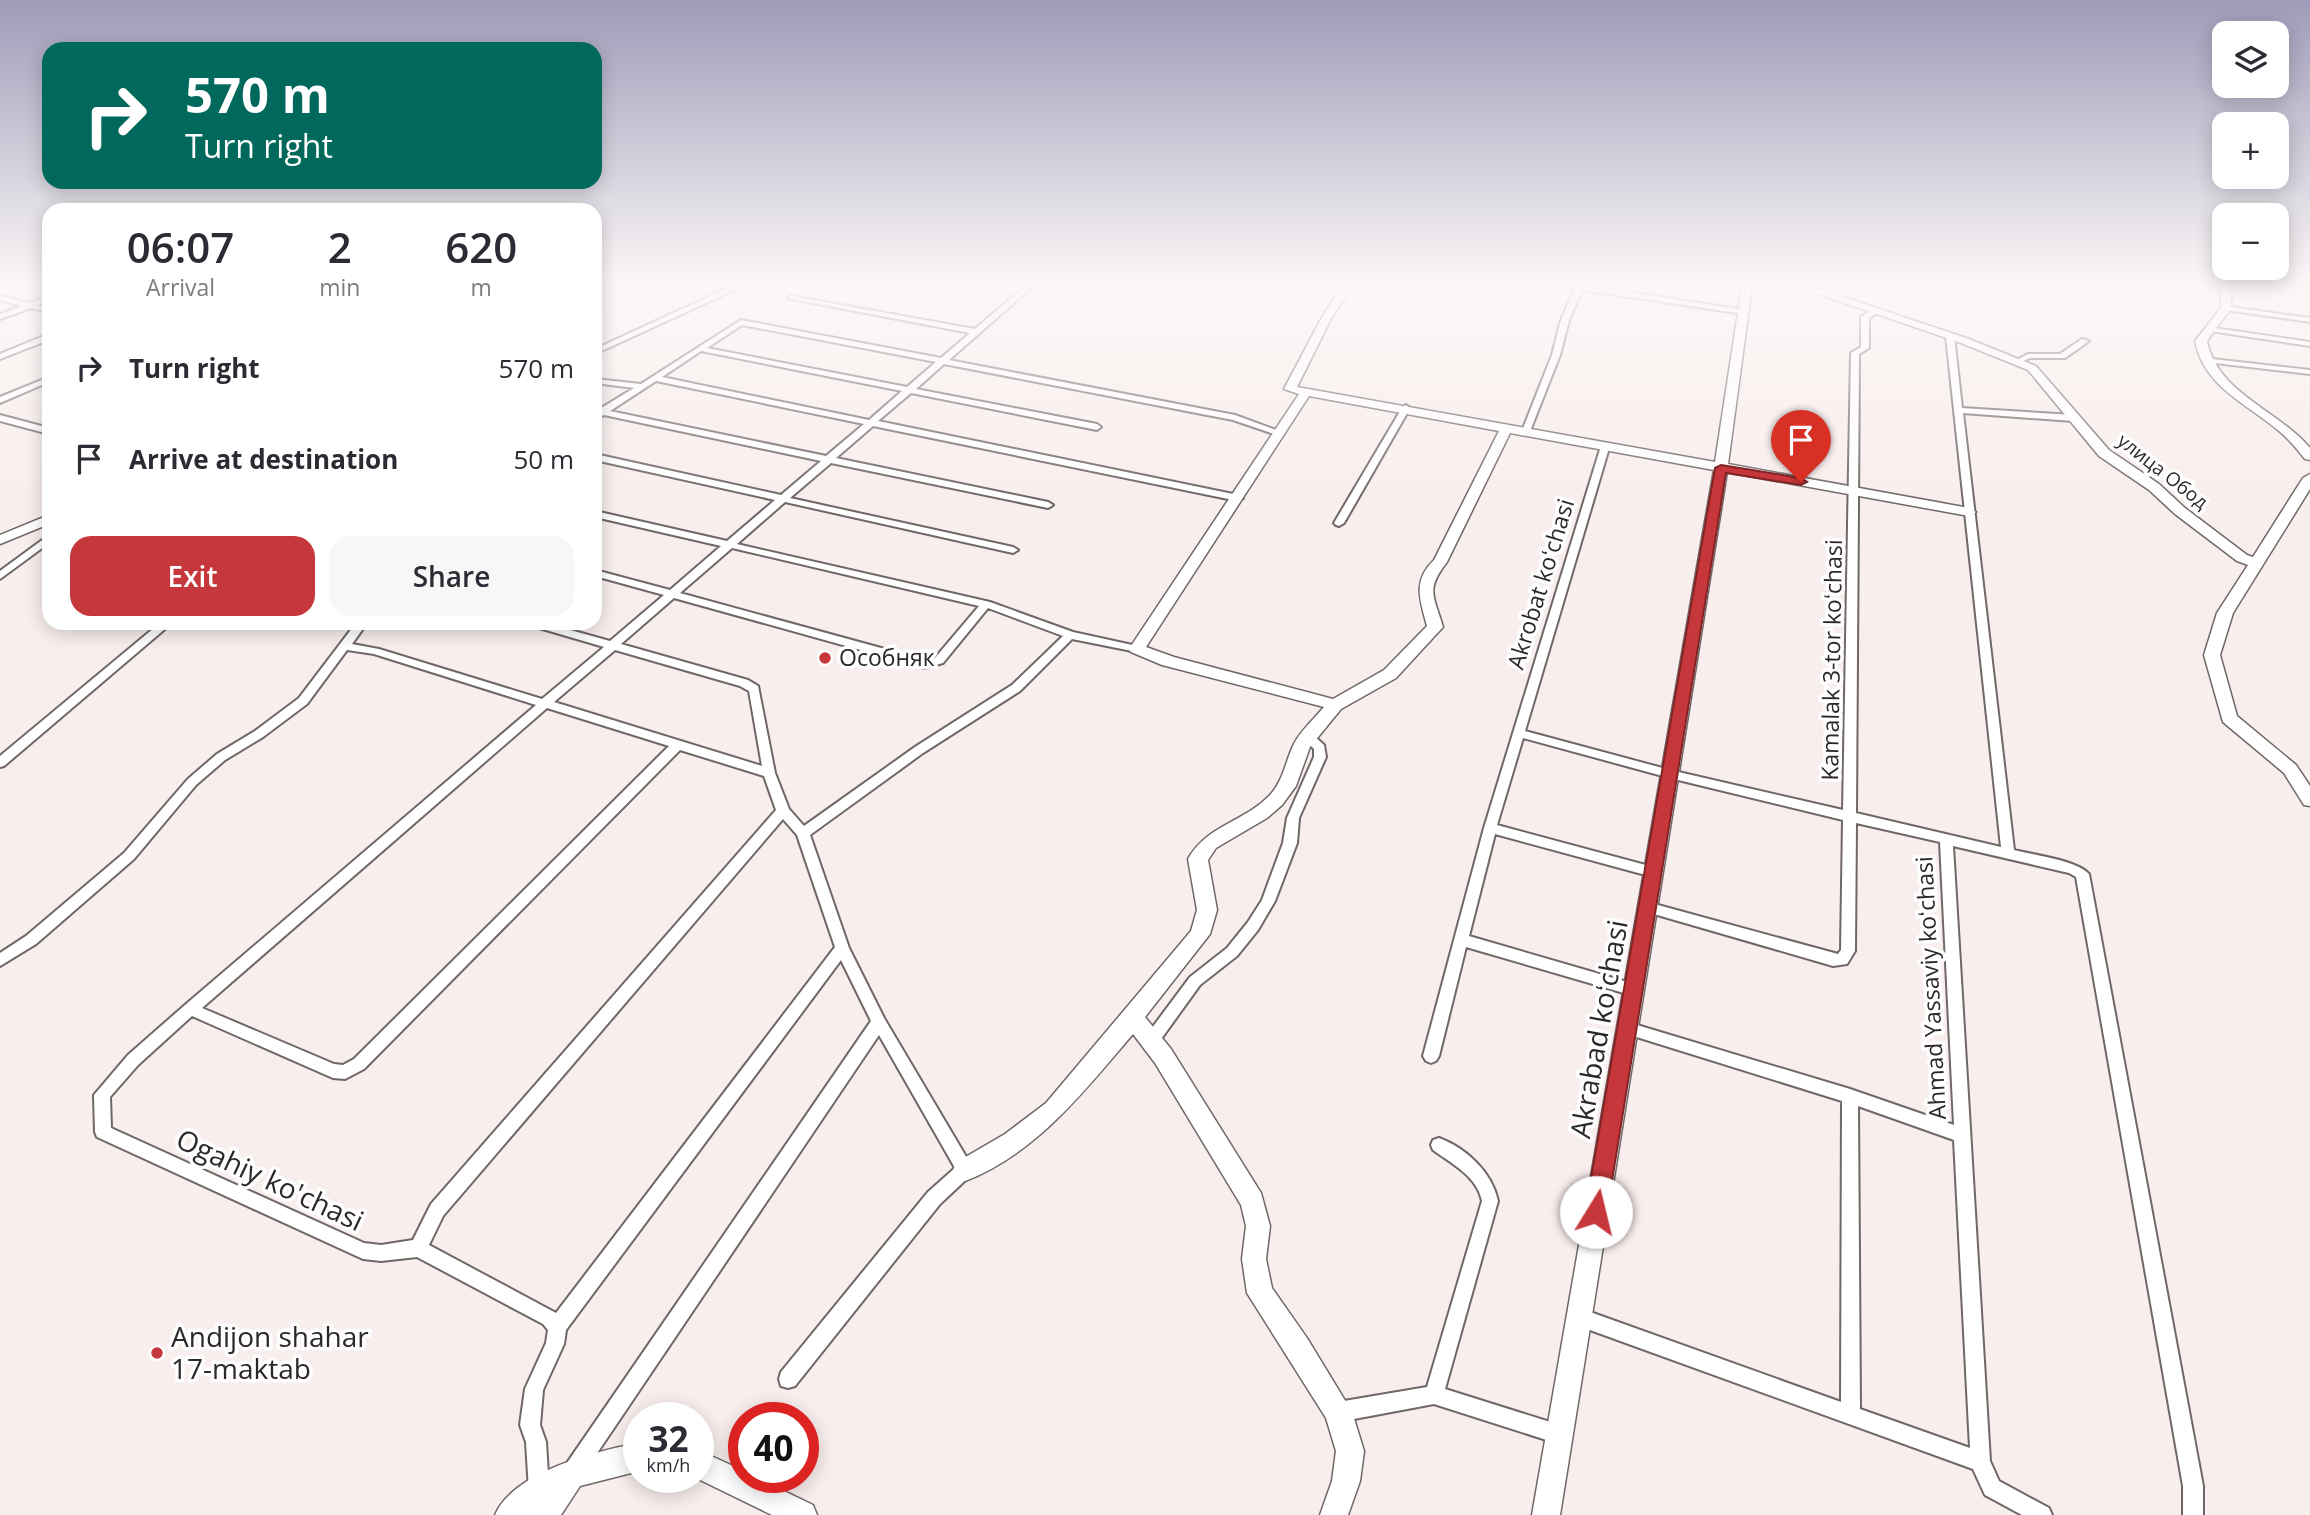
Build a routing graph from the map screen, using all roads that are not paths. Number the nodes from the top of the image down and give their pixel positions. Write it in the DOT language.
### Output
graph roads {
  1 [pos="689,357"];
  2 [pos="739,357"];
  3 [pos="926,357"];
  4 [pos="948,357"];
  5 [pos="1307,357"];
  6 [pos="1554,357"];
  7 [pos="1737,357"];
  8 [pos="1855,357"];
  9 [pos="1952,357"];
  10 [pos="2007,357"];
  11 [pos="2027,357"];
  12 [pos="2204,357"];
  13 [pos="944,360"];
  14 [pos="2206,360"];
  15 [pos="2019,361"];
  16 [pos="2310,372"];
  17 [pos="654,378"];
  18 [pos="42,382"];
  19 [pos="602,382"];
  20 [pos="640,386"];
  21 [pos="908,391"];
  22 [pos="1306,393"];
  23 [pos="0,400"];
  24 [pos="1406,408"];
  25 [pos="1958,410"];
  26 [pos="602,412"];
  27 [pos="602,416"];
  28 [pos="0,418"];
  29 [pos="2073,418"];
  30 [pos="870,424"];
  31 [pos="1097,427"];
  32 [pos="1507,427"];
  33 [pos="42,429"];
  34 [pos="1526,431"];
  35 [pos="1280,433"];
  36 [pos="1604,448"];
  37 [pos="2310,456"];
  38 [pos="602,459"];
  39 [pos="828,459"];
  40 [pos="1721,468"];
  41 [pos="2310,478"];
  42 [pos="1854,491"];
  43 [pos="1238,498"];
  44 [pos="780,500"];
  45 [pos="1048,505"];
  46 [pos="1969,512"];
  47 [pos="602,516"];
  48 [pos="42,523"];
  49 [pos="1339,523"];
  50 [pos="0,540"];
  51 [pos="42,543"];
  52 [pos="729,545"];
  53 [pos="1013,550"];
  54 [pos="2256,562"];
  55 [pos="602,575"];
  56 [pos="0,576"];
  57 [pos="673,594"];
  58 [pos="986,604"];
  59 [pos="159,630"];
  60 [pos="357,630"];
  61 [pos="559,630"];
  62 [pos="1070,635"];
  63 [pos="614,645"];
  64 [pos="345,646"];
  65 [pos="1137,649"];
  66 [pos="547,703"];
  67 [pos="1335,705"];
  68 [pos="1519,733"];
  69 [pos="1309,738"];
  70 [pos="678,744"];
  71 [pos="0,763"];
  72 [pos="769,773"];
  73 [pos="1670,774"];
  74 [pos="2310,800"];
  75 [pos="783,811"];
  76 [pos="1849,815"];
  77 [pos="1490,828"];
  78 [pos="803,832"];
  79 [pos="1946,840"];
  80 [pos="2008,855"];
  81 [pos="1653,872"];
  82 [pos="1647,907"];
  83 [pos="1462,940"];
  84 [pos="842,948"];
  85 [pos="0,960"];
  86 [pos="1634,990"];
  87 [pos="190,1009"];
  88 [pos="1133,1018"];
  89 [pos="879,1022"];
  90 [pos="1627,1028"];
  91 [pos="1151,1041"];
  92 [pos="1431,1056"];
  93 [pos="1850,1096"];
  94 [pos="1962,1135"];
  95 [pos="1439,1144"];
  96 [pos="965,1170"];
  97 [pos="418,1248"];
  98 [pos="1579,1317"];
  99 [pos="557,1327"];
  100 [pos="788,1379"];
  101 [pos="1434,1395"];
  102 [pos="1338,1412"];
  103 [pos="1850,1414"];
  104 [pos="1559,1434"];
  105 [pos="623,1460"];
  106 [pos="1980,1462"];
  107 [pos="714,1472"];
  108 [pos="569,1478"];
  109 [pos="541,1503"];
  110 [pos="509,1515"];
  111 [pos="803,1515"];
  112 [pos="1334,1515"];
  113 [pos="1546,1515"];
  114 [pos="2042,1515"];
  115 [pos="2193,1515"];
  1 -- 17 [label="street"];
  2 -- 21 [label="street"];
  3 -- 13 [label="street"];
  4 -- 13 [label="street"];
  5 -- 22 [label="street"];
  6 -- 34 [label="street"];
  7 -- 40 [label="street, Akrabad koʻchasi"];
  8 -- 42 [label="street, Kamalak 3-tor koʻchasi"];
  9 -- 25 [label="street"];
  10 -- 15 [label="street, улица Обод"];
  11 -- 15 [label="street"];
  12 -- 14 [label="street"];
  13 -- 21 [label="street"];
  13 -- 35 [label="street"];
  14 -- 16 [label="street"];
  14 -- 37 [label="street"];
  15 -- 29 [label="street, улица Обод"];
  17 -- 20 [label="street"];
  17 -- 30 [label="street"];
  18 -- 23 [label="street"];
  19 -- 20 [label="street"];
  20 -- 26 [label="street"];
  21 -- 30 [label="street"];
  21 -- 31 [label="street"];
  22 -- 24 [label="street"];
  22 -- 35 [label="street"];
  24 -- 32 [label="street"];
  24 -- 49 [label="street"];
  25 -- 29 [label="street"];
  25 -- 46 [label="street"];
  27 -- 39 [label="street"];
  28 -- 33 [label="street"];
  29 -- 54 [label="street, улица Обод"];
  30 -- 39 [label="street"];
  30 -- 43 [label="street"];
  32 -- 34 [label="street"];
  32 -- 67 [label="street"];
  34 -- 36 [label="street"];
  35 -- 43 [label="street"];
  36 -- 40 [label="street"];
  36 -- 68 [label="street, Akrobat koʻchasi"];
  38 -- 44 [label="street"];
  39 -- 44 [label="street"];
  39 -- 45 [label="street"];
  40 -- 42 [label="street"];
  40 -- 73 [label="street, Akrabad koʻchasi"];
  41 -- 54 [label="street"];
  42 -- 46 [label="street"];
  42 -- 76 [label="street, Kamalak 3-tor koʻchasi"];
  43 -- 65 [label="street"];
  44 -- 52 [label="street"];
  44 -- 53 [label="street"];
  46 -- 80 [label="street"];
  47 -- 52 [label="street"];
  48 -- 50 [label="street"];
  51 -- 56 [label="street"];
  52 -- 57 [label="street"];
  52 -- 58 [label="street"];
  54 -- 74 [label="street"];
  55 -- 57 [label="street"];
  57 -- 58 [label="street"];
  57 -- 63 [label="street"];
  58 -- 62 [label="street"];
  59 -- 71 [label="street"];
  60 -- 64 [label="street"];
  61 -- 63 [label="street"];
  62 -- 65 [label="street"];
  62 -- 78 [label="street"];
  63 -- 66 [label="street"];
  63 -- 72 [label="street"];
  64 -- 66 [label="street"];
  64 -- 85 [label="street"];
  65 -- 67 [label="street"];
  66 -- 70 [label="street"];
  66 -- 87 [label="street"];
  67 -- 69 [label="street"];
  68 -- 73 [label="street"];
  68 -- 77 [label="street, Akrobat koʻchasi"];
  69 -- 88 [label="street"];
  69 -- 91 [label="street"];
  70 -- 72 [label="street"];
  70 -- 87 [label="street"];
  72 -- 75 [label="street"];
  73 -- 76 [label="street"];
  73 -- 81 [label="street, Akrabad koʻchasi"];
  75 -- 78 [label="street"];
  75 -- 97 [label="street"];
  76 -- 79 [label="street"];
  76 -- 82 [label="street, Kamalak 3-tor koʻchasi"];
  77 -- 81 [label="street"];
  77 -- 83 [label="street, Akrobat koʻchasi"];
  78 -- 84 [label="street"];
  79 -- 80 [label="street"];
  79 -- 94 [label="street, Ahmad Yassaviy koʻchasi"];
  80 -- 115 [label="street"];
  81 -- 82 [label="street, Akrabad koʻchasi"];
  82 -- 86 [label="street, Akrabad koʻchasi"];
  83 -- 86 [label="street"];
  83 -- 92 [label="street, Akrobat koʻchasi"];
  84 -- 89 [label="street"];
  84 -- 99 [label="street"];
  86 -- 90 [label="street, Akrabad koʻchasi"];
  87 -- 97 [label="street, Ogahiy ko'chasi"];
  88 -- 91 [label="street"];
  88 -- 96 [label="street"];
  89 -- 96 [label="street"];
  89 -- 108 [label="street"];
  90 -- 93 [label="street, Ahmad Yassaviy koʻchasi"];
  90 -- 98 [label="street, Akrabad koʻchasi"];
  91 -- 102 [label="street"];
  93 -- 94 [label="street, Ahmad Yassaviy koʻchasi"];
  93 -- 103 [label="street"];
  94 -- 106 [label="street, Ahmad Yassaviy koʻchasi"];
  95 -- 101 [label="street"];
  96 -- 100 [label="street"];
  97 -- 99 [label="street"];
  98 -- 103 [label="street"];
  98 -- 104 [label="street, Akrabad koʻchasi"];
  99 -- 109 [label="street"];
  101 -- 102 [label="street"];
  101 -- 104 [label="street"];
  102 -- 112 [label="street"];
  103 -- 106 [label="street"];
  104 -- 113 [label="street, Akrabad koʻchasi"];
  105 -- 108 [label="street"];
  106 -- 114 [label="street"];
  107 -- 111 [label="street"];
  108 -- 109 [label="street"];
  109 -- 110 [label="street"];
}
